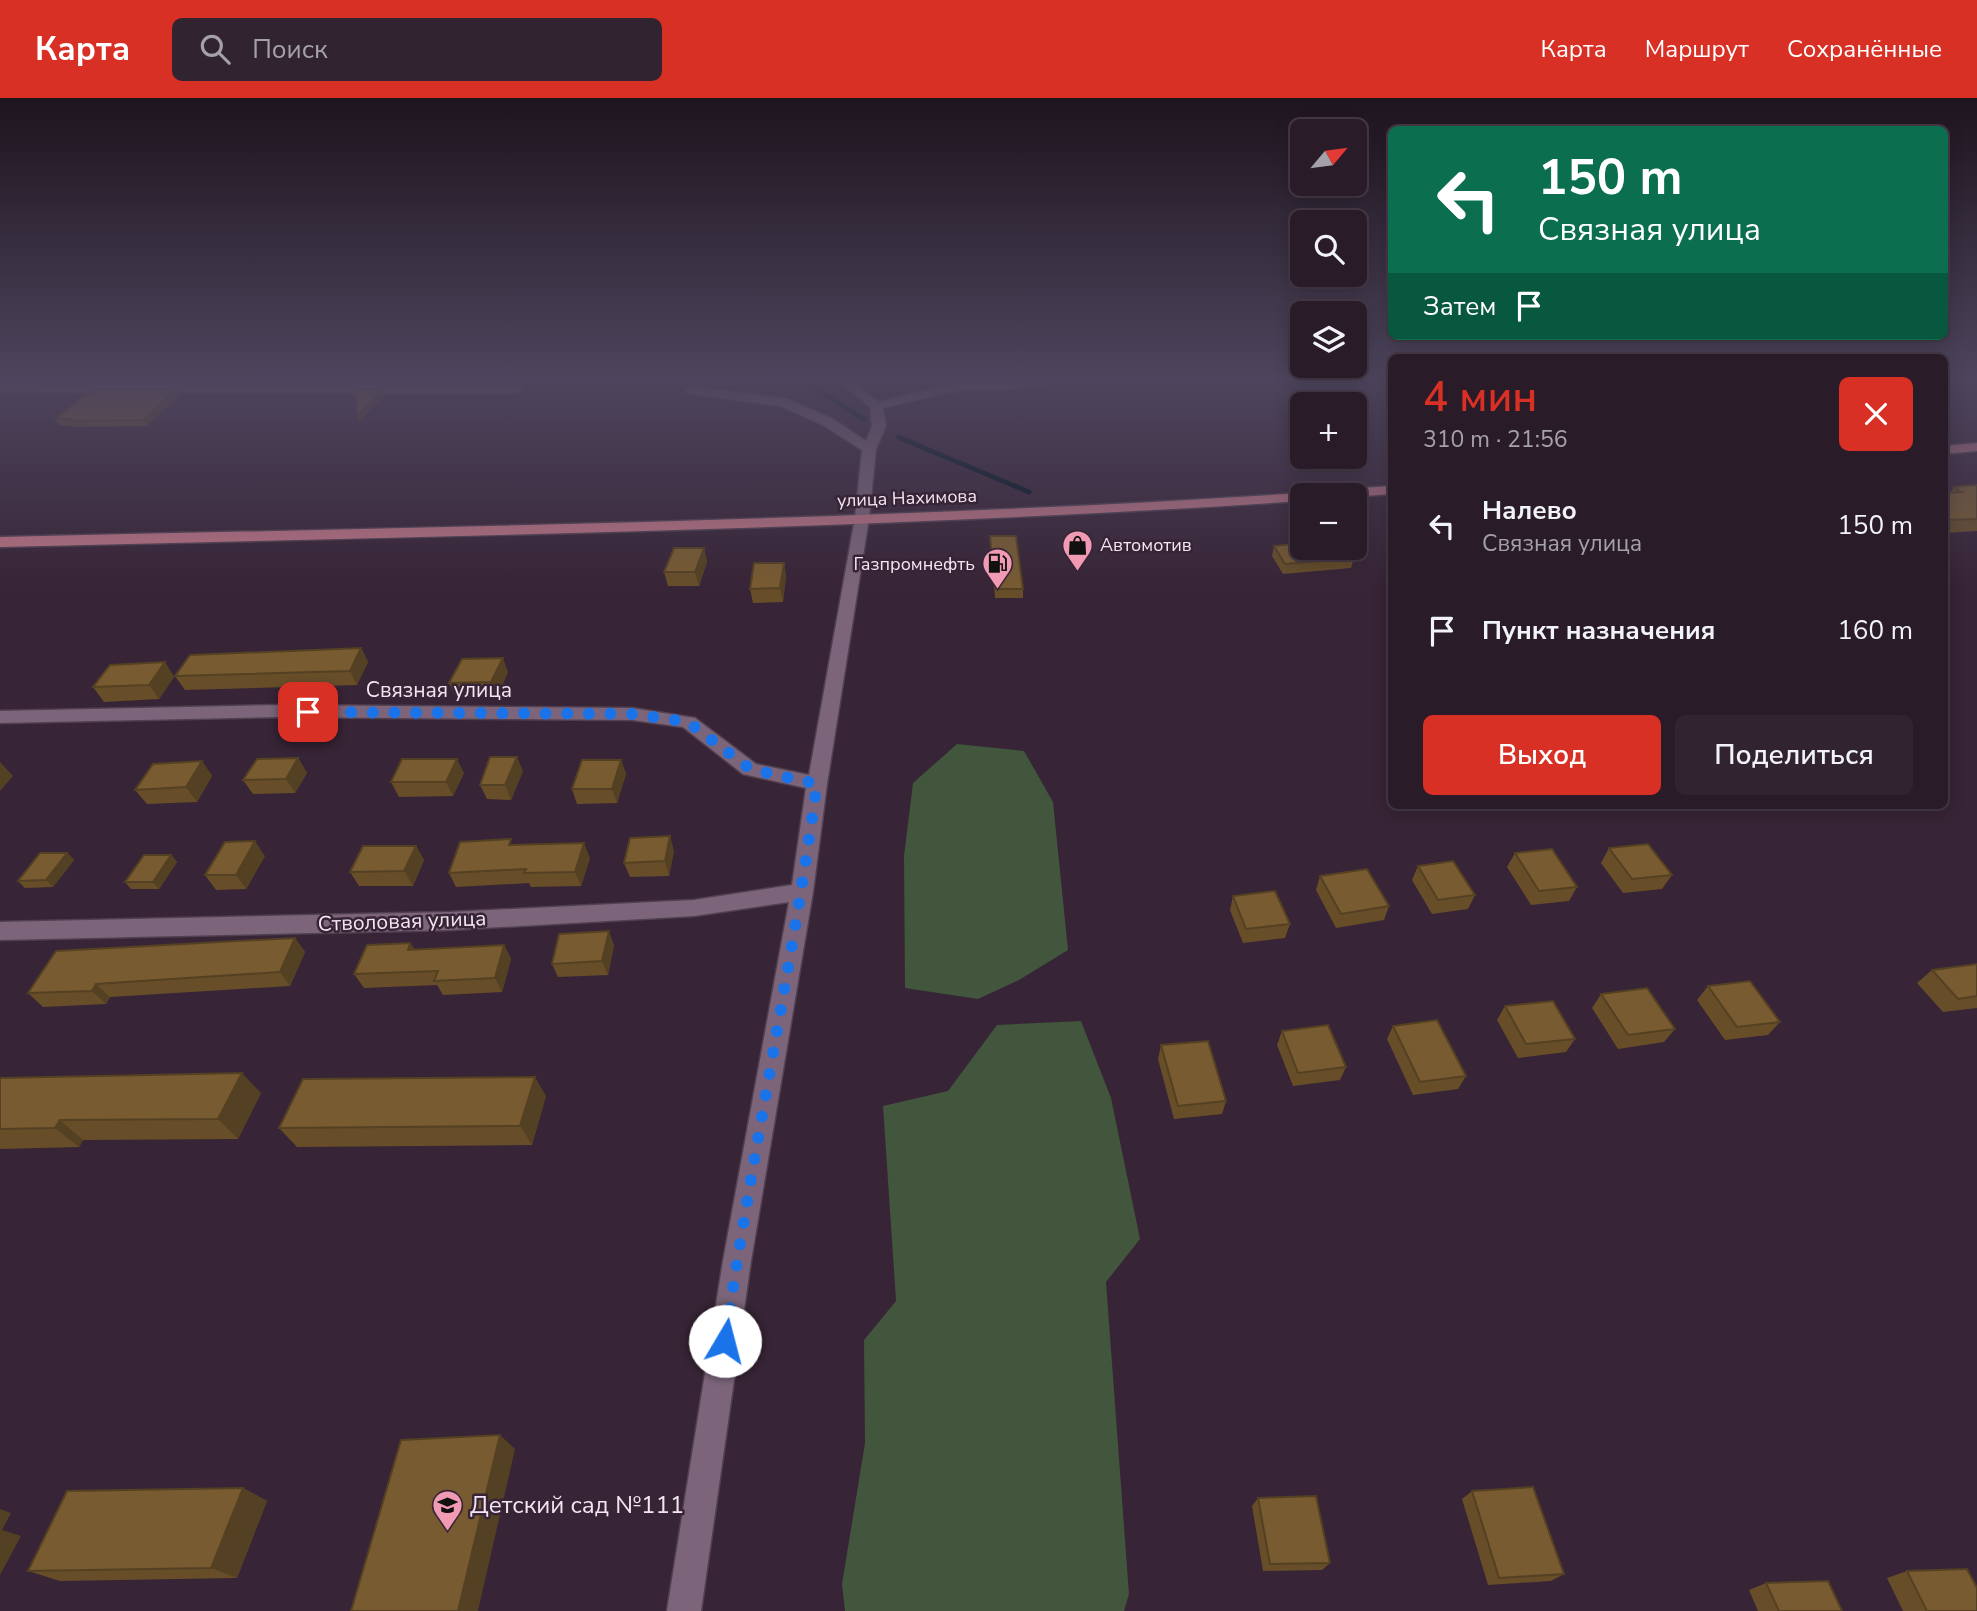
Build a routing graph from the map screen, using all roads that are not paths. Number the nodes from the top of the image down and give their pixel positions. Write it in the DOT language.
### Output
graph roads {
  1 [pos="869,449"];
  2 [pos="1388,490"];
  3 [pos="1367,492"];
  4 [pos="1290,498"];
  5 [pos="862,518"];
  6 [pos="0,542"];
  7 [pos="0,717"];
  8 [pos="817,784"];
  9 [pos="802,892"];
  10 [pos="0,931"];
  11 [pos="684,1611"];
  1 -- 5 [label="street"];
  2 -- 3 [label="main road"];
  4 -- 5 [label="main road, улица Нахимова"];
  5 -- 6 [label="main road, улица Нахимова"];
  5 -- 8 [label="street"];
  7 -- 8 [label="street, Связная улица"];
  8 -- 9 [label="street"];
  9 -- 10 [label="street, Стволовая улица"];
  9 -- 11 [label="street"];
}
